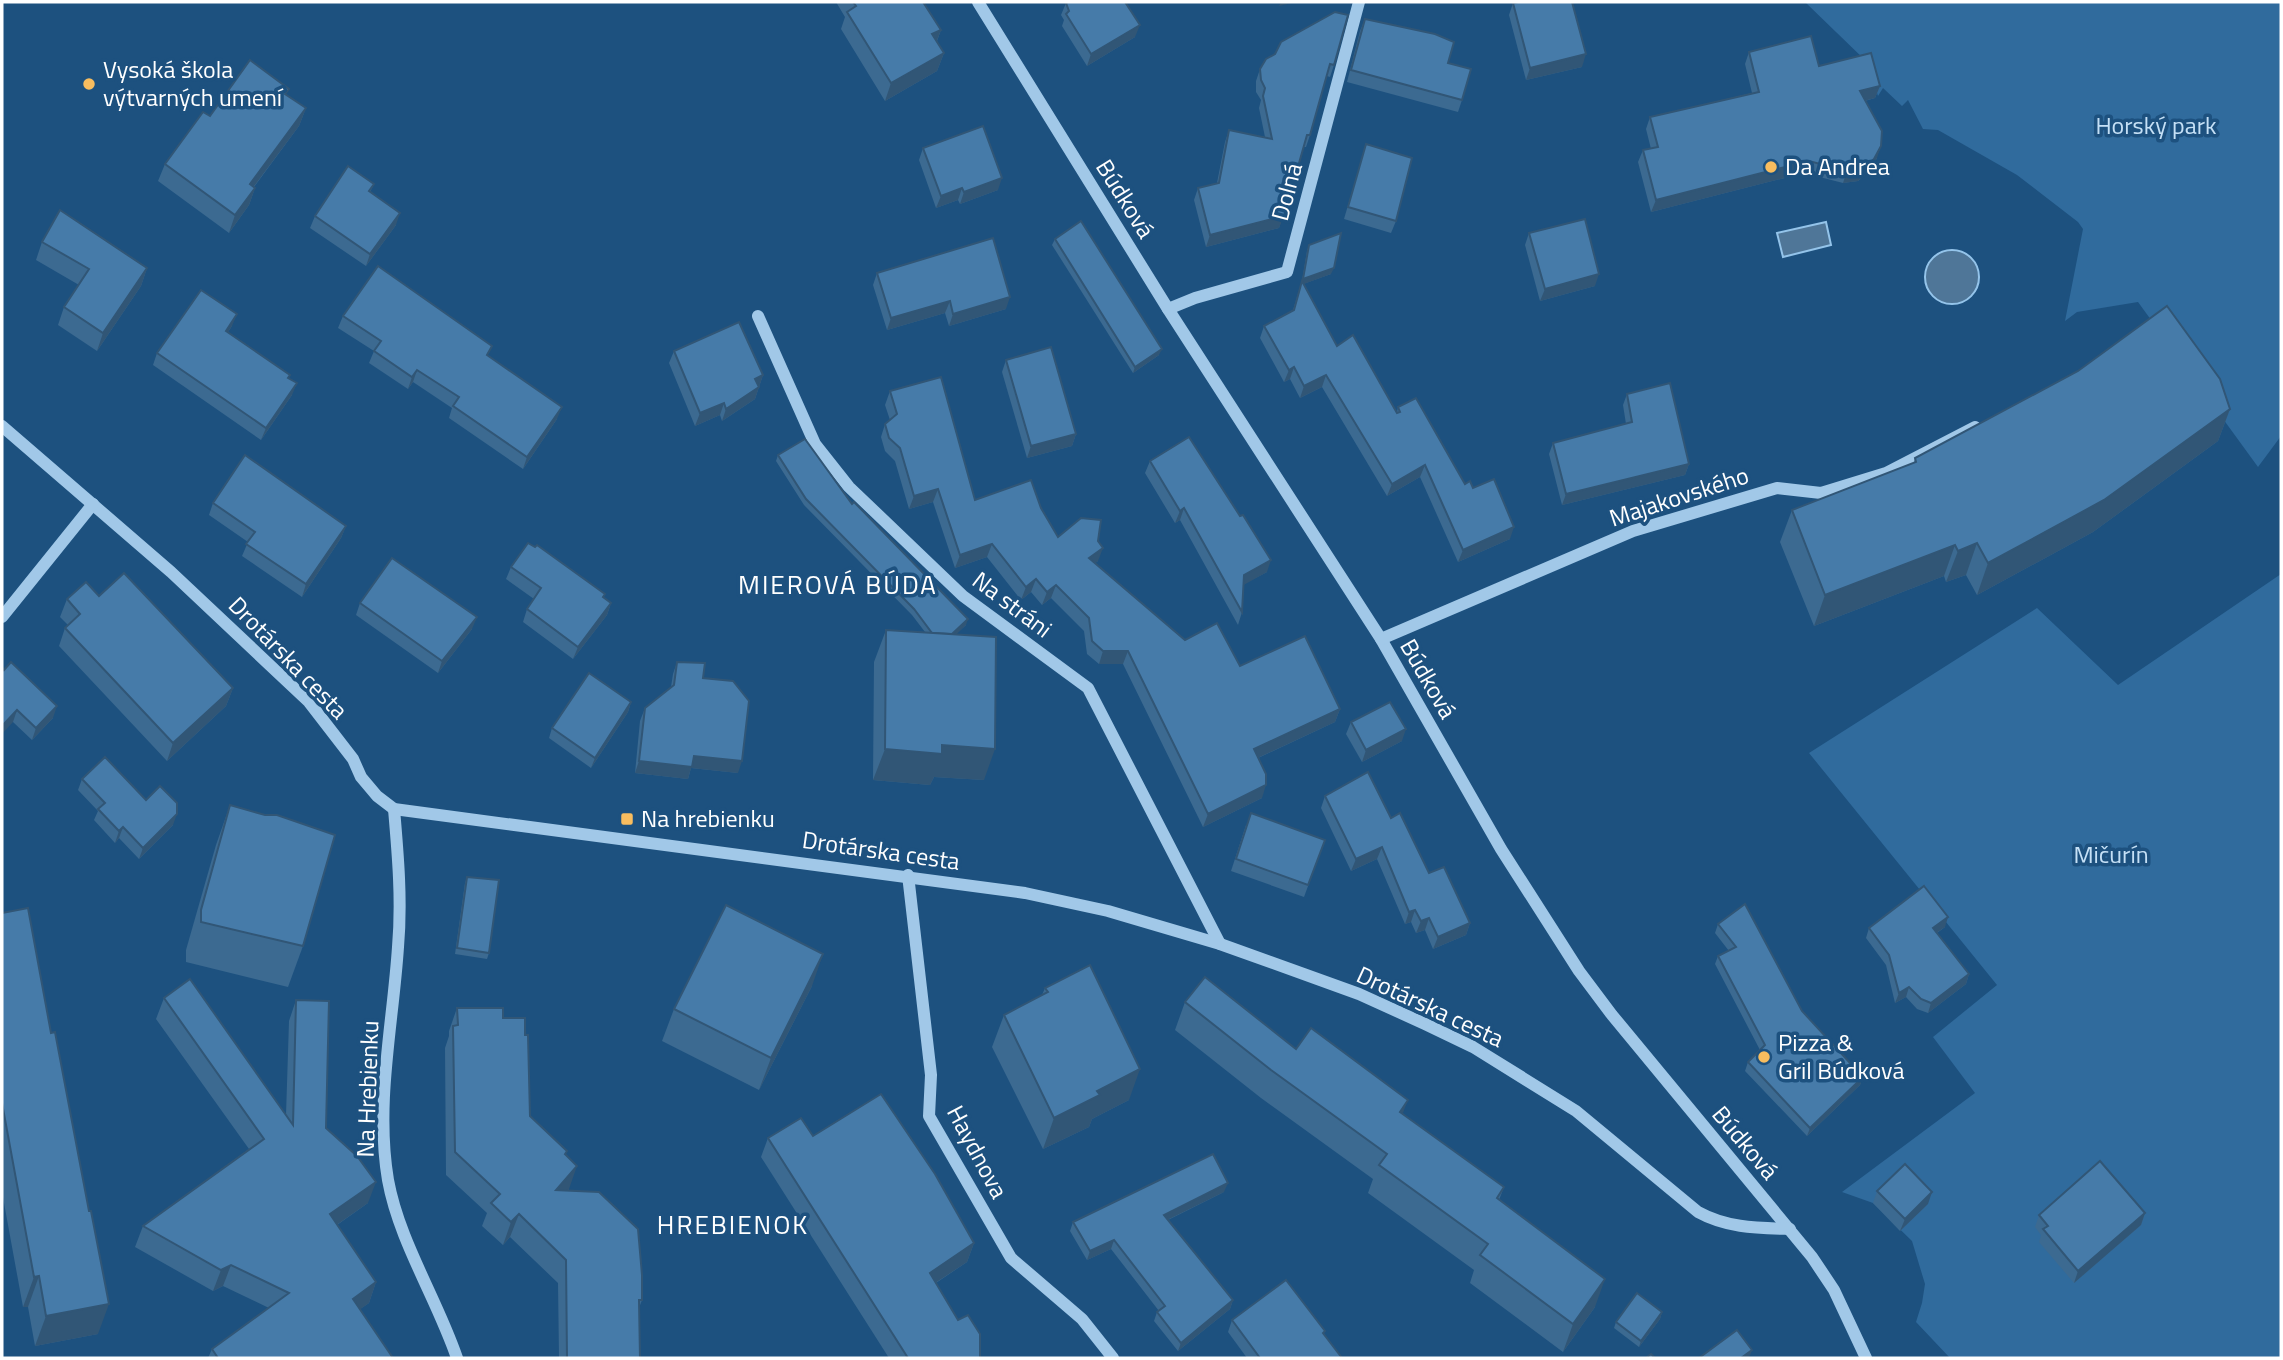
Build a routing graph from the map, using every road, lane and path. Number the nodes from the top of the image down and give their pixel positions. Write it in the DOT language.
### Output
graph roads {
  1 [pos="978,2"];
  2 [pos="1359,2"];
  3 [pos="1168,309"];
  4 [pos="758,316"];
  5 [pos="1992,418"];
  6 [pos="2,426"];
  7 [pos="93,503"];
  8 [pos="2,617"];
  9 [pos="1381,639"];
  10 [pos="394,809"];
  11 [pos="908,876"];
  12 [pos="1220,944"];
  13 [pos="1790,1228"];
  14 [pos="457,1358"];
  15 [pos="1113,1358"];
  16 [pos="1866,1358"];
  1 -- 3 [label="street, Búdková"];
  2 -- 3 [label="street, Dolná"];
  3 -- 9 [label="street, Búdková"];
  4 -- 12 [label="street, Na stráni"];
  5 -- 9 [label="street, Majakovského"];
  6 -- 7 [label="street, Drotárska cesta"];
  7 -- 8 [label="street"];
  7 -- 10 [label="street, Drotárska cesta"];
  9 -- 13 [label="street, Búdková"];
  10 -- 11 [label="street, Drotárska cesta"];
  10 -- 14 [label="street, Na Hrebienku"];
  11 -- 12 [label="street, Drotárska cesta"];
  11 -- 15 [label="street, Haydnova"];
  12 -- 13 [label="street, Drotárska cesta"];
  13 -- 16 [label="street, Búdková"];
}
